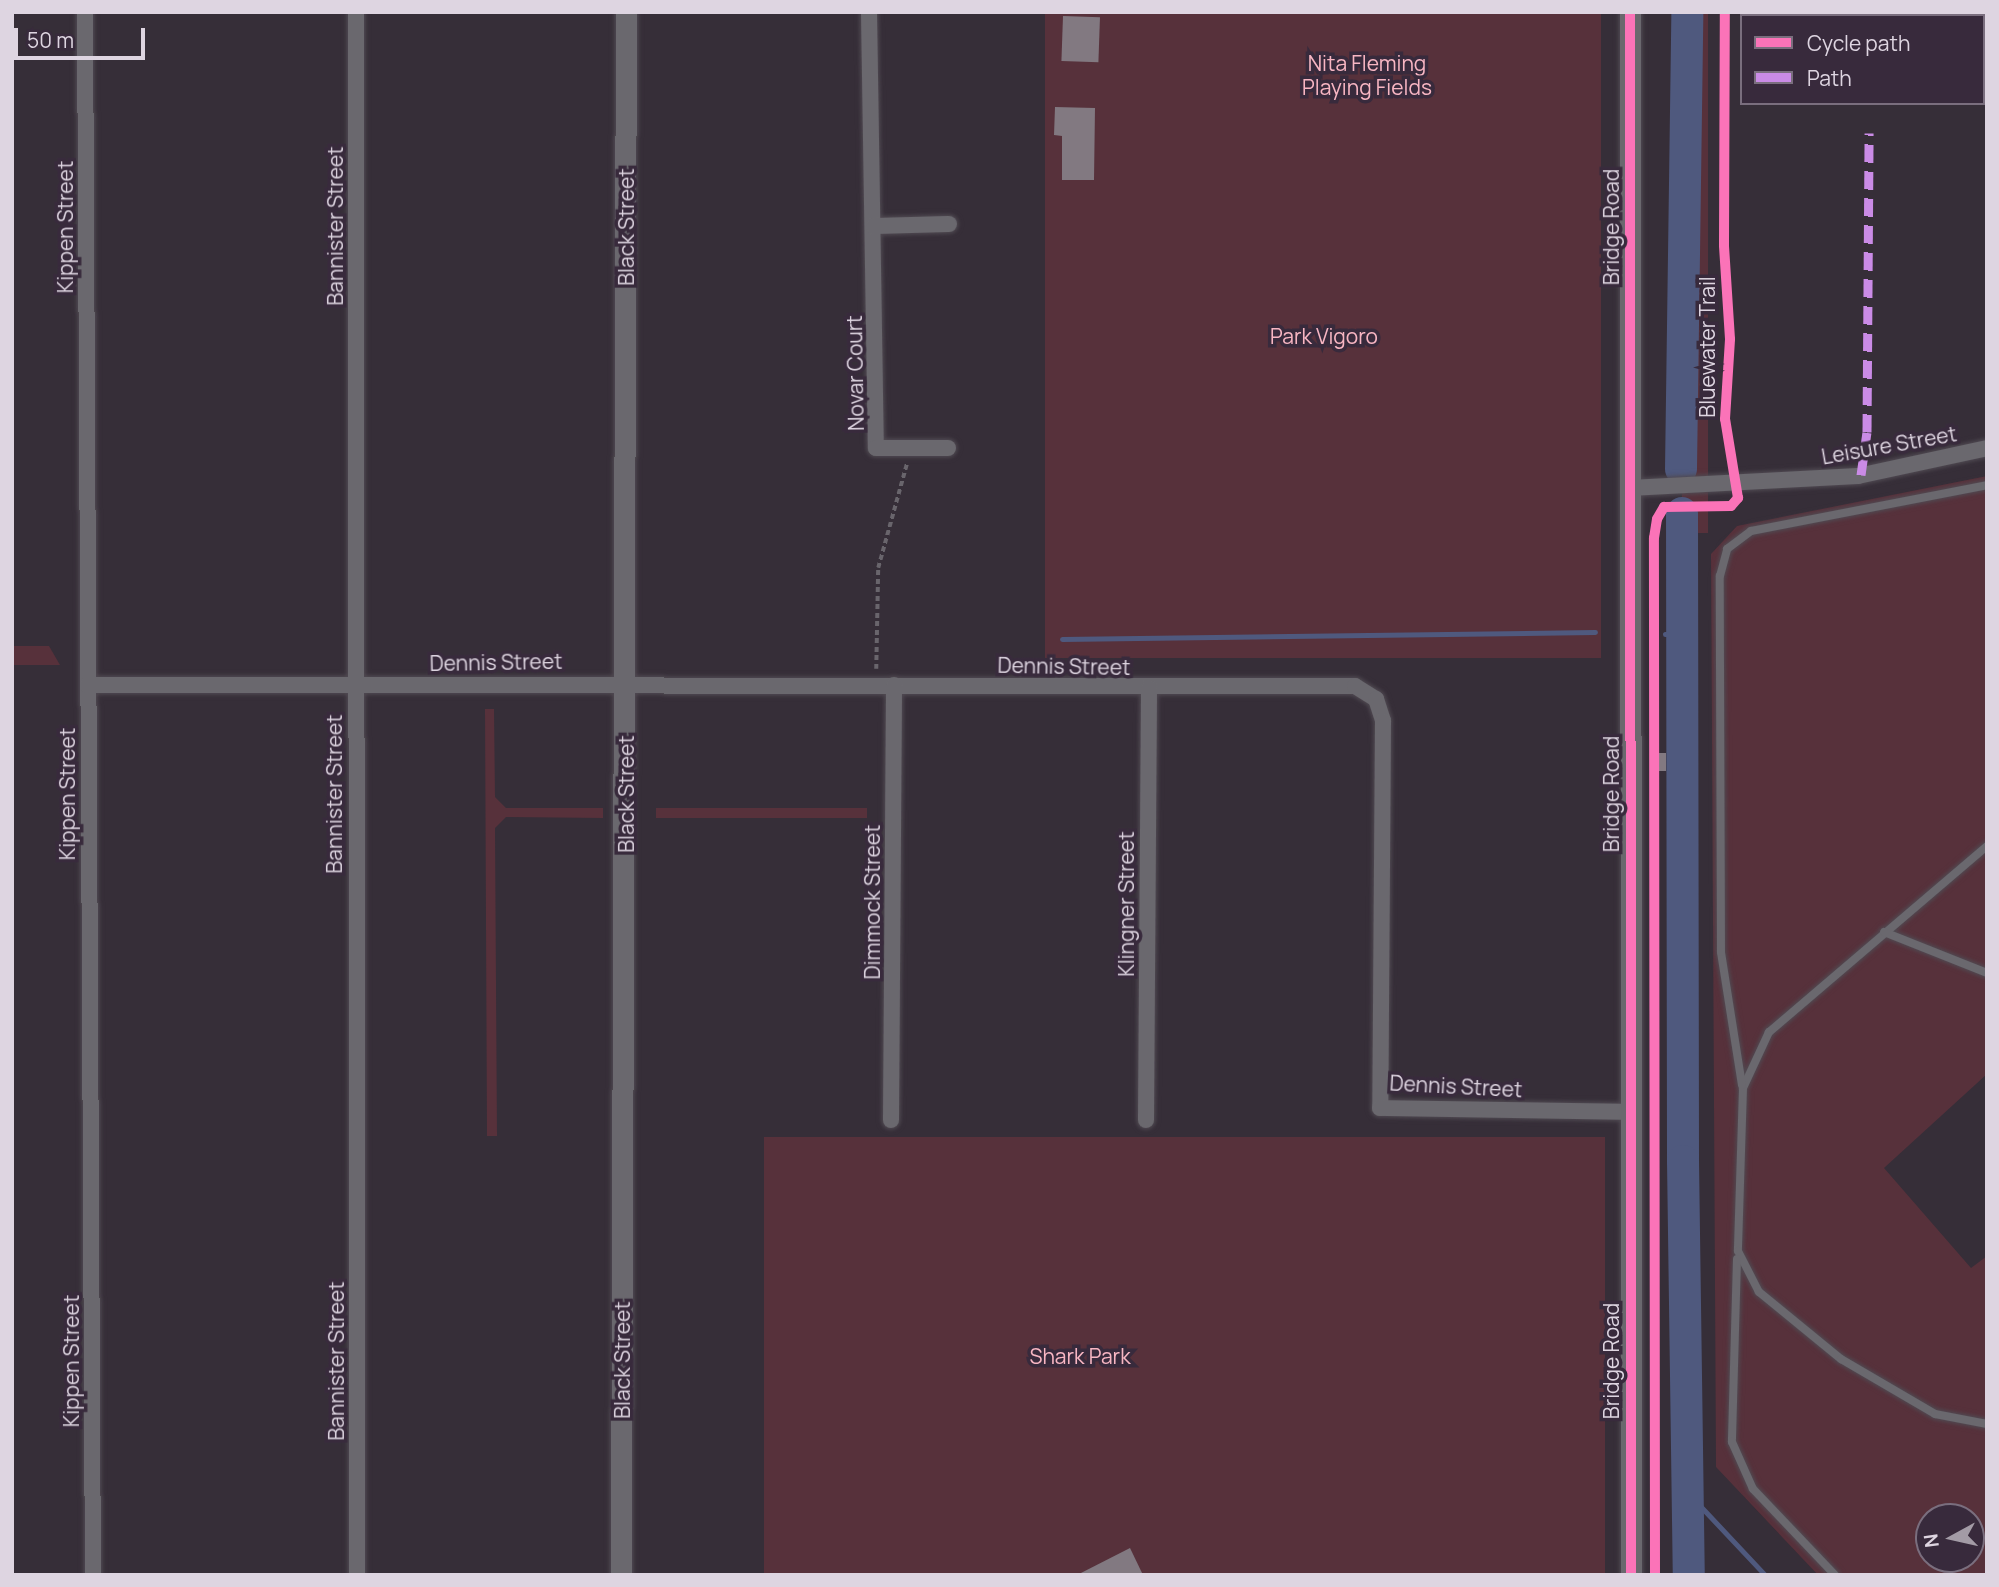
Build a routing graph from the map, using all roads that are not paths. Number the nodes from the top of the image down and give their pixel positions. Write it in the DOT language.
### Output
graph roads {
  1 [pos="85,12"];
  2 [pos="356,12"];
  3 [pos="625,12"];
  4 [pos="869,12"];
  5 [pos="1630,12"];
  6 [pos="949,224"];
  7 [pos="874,226"];
  8 [pos="1987,447"];
  9 [pos="948,448"];
  10 [pos="1987,485"];
  11 [pos="1630,488"];
  12 [pos="626,682"];
  13 [pos="88,685"];
  14 [pos="355,685"];
  15 [pos="894,685"];
  16 [pos="1149,688"];
  17 [pos="1987,846"];
  18 [pos="1884,932"];
  19 [pos="1987,974"];
  20 [pos="1743,1088"];
  21 [pos="1630,1112"];
  22 [pos="891,1120"];
  23 [pos="1146,1120"];
  24 [pos="1738,1251"];
  25 [pos="1987,1424"];
  26 [pos="93,1575"];
  27 [pos="357,1575"];
  28 [pos="621,1575"];
  29 [pos="1631,1575"];
  30 [pos="1835,1575"];
  1 -- 13 [label="street, Kippen Street"];
  2 -- 14 [label="street, Bannister Street"];
  3 -- 12 [label="street, Black Street"];
  4 -- 7 [label="street, Novar Court"];
  5 -- 11 [label="street, Bridge Road"];
  6 -- 7 [label="street"];
  7 -- 9 [label="street, Novar Court"];
  8 -- 11 [label="street, Leisure Street"];
  10 -- 20 [label="lane"];
  11 -- 21 [label="street, Bridge Road"];
  12 -- 14 [label="street, Dennis Street"];
  12 -- 15 [label="street, Dennis Street"];
  12 -- 28 [label="street, Black Street"];
  13 -- 14 [label="street, Dennis Street"];
  13 -- 26 [label="street, Kippen Street"];
  14 -- 27 [label="street, Bannister Street"];
  15 -- 16 [label="street, Dennis Street"];
  15 -- 22 [label="street, Dimmock Street"];
  16 -- 21 [label="street, Dennis Street"];
  16 -- 23 [label="street, Klingner Street"];
  17 -- 18 [label="lane"];
  18 -- 19 [label="lane"];
  18 -- 20 [label="lane"];
  20 -- 24 [label="lane"];
  21 -- 29 [label="street, Bridge Road"];
  24 -- 25 [label="lane"];
  24 -- 30 [label="lane"];
}
